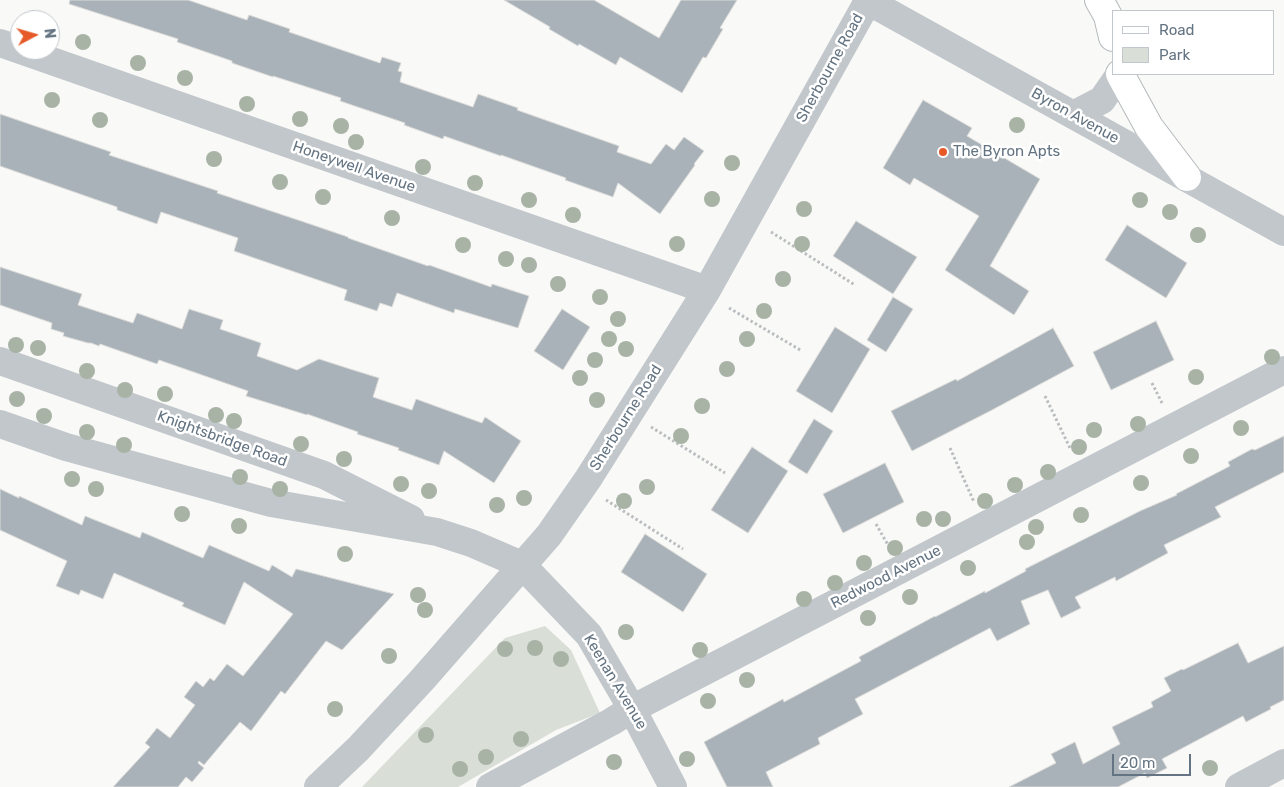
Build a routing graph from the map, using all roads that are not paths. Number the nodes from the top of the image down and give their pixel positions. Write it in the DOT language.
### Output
graph roads {
  1 [pos="867,0"];
  2 [pos="1099,0"];
  3 [pos="1112,33"];
  4 [pos="0,43"];
  5 [pos="1119,75"];
  6 [pos="1121,75"];
  7 [pos="1073,114"];
  8 [pos="1187,178"];
  9 [pos="1284,232"];
  10 [pos="707,290"];
  11 [pos="0,361"];
  12 [pos="1284,370"];
  13 [pos="0,424"];
  14 [pos="437,532"];
  15 [pos="522,565"];
  16 [pos="622,715"];
  17 [pos="1284,763"];
  18 [pos="318,787"];
  19 [pos="490,787"];
  20 [pos="674,787"];
  21 [pos="1239,787"];
  1 -- 7 [label="street, Byron Avenue"];
  1 -- 10 [label="street, Sherbourne Road"];
  2 -- 3 [label="main road"];
  4 -- 10 [label="street, Honeywell Avenue"];
  5 -- 7 [label="street"];
  6 -- 8 [label="main road"];
  7 -- 8 [label="street, Byron Avenue"];
  8 -- 9 [label="street, Byron Avenue"];
  10 -- 15 [label="street, Sherbourne Road"];
  11 -- 14 [label="street, Knightsbridge Road"];
  12 -- 16 [label="street, Redwood Avenue"];
  13 -- 14 [label="street, Knightsbridge Road"];
  14 -- 15 [label="street, Knightsbridge Road"];
  15 -- 16 [label="street, Keenan Avenue"];
  15 -- 18 [label="street, Sherbourne Road"];
  16 -- 19 [label="street, Redwood Avenue"];
  16 -- 20 [label="street, Keenan Avenue"];
  17 -- 21 [label="street"];
}
